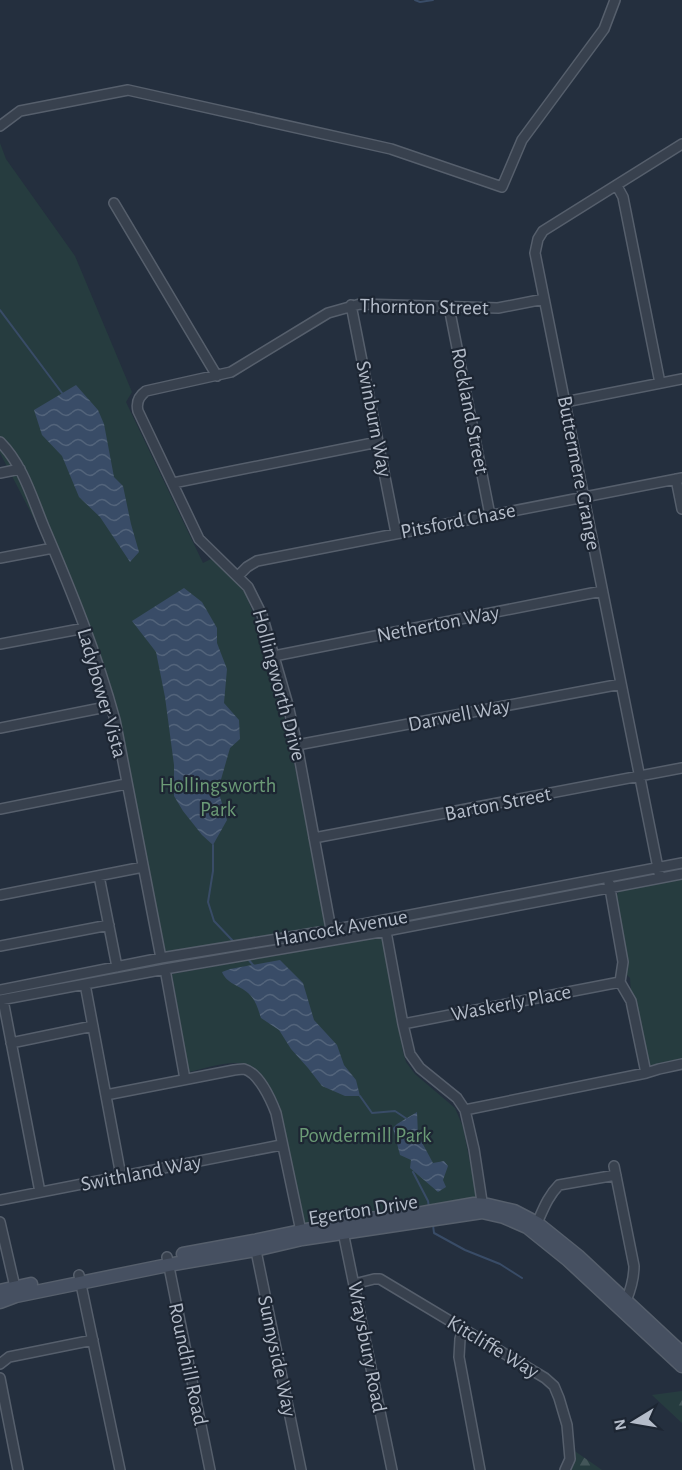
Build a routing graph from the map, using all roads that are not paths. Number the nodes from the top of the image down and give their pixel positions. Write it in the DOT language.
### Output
graph roads {
  1 [pos="615,0"];
  2 [pos="0,126"];
  3 [pos="682,144"];
  4 [pos="617,186"];
  5 [pos="114,203"];
  6 [pos="544,299"];
  7 [pos="351,305"];
  8 [pos="449,306"];
  9 [pos="217,375"];
  10 [pos="682,379"];
  11 [pos="660,383"];
  12 [pos="143,393"];
  13 [pos="565,402"];
  14 [pos="0,442"];
  15 [pos="378,442"];
  16 [pos="20,469"];
  17 [pos="0,473"];
  18 [pos="679,478"];
  19 [pos="172,483"];
  20 [pos="584,496"];
  21 [pos="682,509"];
  22 [pos="490,515"];
  23 [pos="396,533"];
  24 [pos="53,548"];
  25 [pos="0,558"];
  26 [pos="238,576"];
  27 [pos="602,591"];
  28 [pos="85,628"];
  29 [pos="0,644"];
  30 [pos="274,656"];
  31 [pos="621,684"];
  32 [pos="111,706"];
  33 [pos="0,728"];
  34 [pos="297,746"];
  35 [pos="682,768"];
  36 [pos="640,777"];
  37 [pos="126,784"];
  38 [pos="0,810"];
  39 [pos="314,838"];
  40 [pos="682,863"];
  41 [pos="143,867"];
  42 [pos="659,873"];
  43 [pos="682,874"];
  44 [pos="99,876"];
  45 [pos="609,883"];
  46 [pos="0,895"];
  47 [pos="384,920"];
  48 [pos="109,924"];
  49 [pos="386,931"];
  50 [pos="332,935"];
  51 [pos="0,946"];
  52 [pos="161,958"];
  53 [pos="117,967"];
  54 [pos="165,969"];
  55 [pos="620,982"];
  56 [pos="85,984"];
  57 [pos="0,990"];
  58 [pos="2,1000"];
  59 [pos="403,1024"];
  60 [pos="93,1026"];
  61 [pos="12,1043"];
  62 [pos="682,1064"];
  63 [pos="682,1071"];
  64 [pos="650,1072"];
  65 [pos="185,1080"];
  66 [pos="106,1095"];
  67 [pos="465,1110"];
  68 [pos="281,1145"];
  69 [pos="121,1176"];
  70 [pos="40,1192"];
  71 [pos="0,1200"];
  72 [pos="483,1208"];
  73 [pos="0,1222"];
  74 [pos="537,1224"];
  75 [pos="343,1228"];
  76 [pos="301,1235"];
  77 [pos="255,1246"];
  78 [pos="167,1261"];
  79 [pos="80,1279"];
  80 [pos="354,1284"];
  81 [pos="15,1287"];
  82 [pos="0,1291"];
  83 [pos="626,1301"];
  84 [pos="0,1302"];
  85 [pos="463,1329"];
  86 [pos="93,1340"];
  87 [pos="682,1353"];
  88 [pos="0,1364"];
  89 [pos="682,1366"];
  90 [pos="0,1378"];
  91 [pos="18,1470"];
  92 [pos="120,1470"];
  93 [pos="210,1470"];
  94 [pos="301,1470"];
  95 [pos="392,1470"];
  96 [pos="480,1470"];
  97 [pos="565,1470"];
  1 -- 2 [label="street"];
  3 -- 4 [label="street, Buttermere Grange"];
  4 -- 6 [label="street, Buttermere Grange"];
  4 -- 11 [label="street"];
  5 -- 9 [label="street"];
  6 -- 8 [label="street, Thornton Street"];
  6 -- 13 [label="street, Buttermere Grange"];
  7 -- 8 [label="street, Thornton Street"];
  7 -- 9 [label="street, Thornton Street"];
  7 -- 15 [label="street, Swinburn Way"];
  8 -- 22 [label="street, Rockland Street"];
  9 -- 12 [label="street, Thornton Street"];
  10 -- 11 [label="street"];
  11 -- 13 [label="street"];
  12 -- 19 [label="street, Hollingworth Drive"];
  13 -- 20 [label="street, Buttermere Grange"];
  14 -- 16 [label="street, Ladybower Vista"];
  15 -- 19 [label="street"];
  15 -- 23 [label="street, Swinburn Way"];
  16 -- 17 [label="street"];
  16 -- 24 [label="street, Ladybower Vista"];
  18 -- 20 [label="street, Pitsford Chase"];
  18 -- 21 [label="street"];
  19 -- 26 [label="street, Hollingworth Drive"];
  20 -- 22 [label="street, Pitsford Chase"];
  20 -- 27 [label="street, Buttermere Grange"];
  22 -- 23 [label="street, Pitsford Chase"];
  23 -- 26 [label="street, Pitsford Chase"];
  24 -- 25 [label="street"];
  24 -- 28 [label="street, Ladybower Vista"];
  26 -- 30 [label="street, Hollingworth Drive"];
  27 -- 30 [label="street, Netherton Way"];
  27 -- 31 [label="street, Buttermere Grange"];
  28 -- 29 [label="street"];
  28 -- 32 [label="street, Ladybower Vista"];
  30 -- 34 [label="street, Hollingworth Drive"];
  31 -- 34 [label="street, Darwell Way"];
  31 -- 36 [label="street, Buttermere Grange"];
  32 -- 33 [label="street"];
  32 -- 37 [label="street, Ladybower Vista"];
  34 -- 39 [label="street, Hollingworth Drive"];
  35 -- 36 [label="street, Barton Street"];
  36 -- 39 [label="street, Barton Street"];
  36 -- 42 [label="street, Buttermere Grange"];
  37 -- 38 [label="street"];
  37 -- 41 [label="street, Ladybower Vista"];
  39 -- 50 [label="street, Hollingworth Drive"];
  40 -- 42 [label="street, Hancock Avenue"];
  41 -- 44 [label="street"];
  41 -- 52 [label="street, Ladybower Vista"];
  42 -- 43 [label="street, Hancock Avenue"];
  42 -- 45 [label="street, Hancock Avenue"];
  44 -- 46 [label="street"];
  44 -- 48 [label="street"];
  45 -- 47 [label="street, Hancock Avenue"];
  45 -- 49 [label="street, Hancock Avenue"];
  45 -- 55 [label="street"];
  47 -- 49 [label="street"];
  47 -- 50 [label="street, Hancock Avenue"];
  48 -- 51 [label="street"];
  48 -- 53 [label="street"];
  49 -- 50 [label="street, Hancock Avenue"];
  49 -- 59 [label="street"];
  50 -- 52 [label="street, Hancock Avenue"];
  50 -- 54 [label="street, Hancock Avenue"];
  52 -- 53 [label="street, Hancock Avenue"];
  53 -- 57 [label="street, Hancock Avenue"];
  54 -- 56 [label="street, Hancock Avenue"];
  54 -- 65 [label="street"];
  55 -- 59 [label="street, Waskerly Place"];
  55 -- 64 [label="street"];
  56 -- 58 [label="street, Hancock Avenue"];
  56 -- 60 [label="street"];
  58 -- 61 [label="street"];
  59 -- 67 [label="street"];
  60 -- 61 [label="street"];
  60 -- 66 [label="street"];
  61 -- 70 [label="street"];
  62 -- 64 [label="street"];
  63 -- 64 [label="street"];
  64 -- 67 [label="street"];
  65 -- 66 [label="street"];
  65 -- 68 [label="street"];
  66 -- 69 [label="street"];
  67 -- 72 [label="street"];
  68 -- 69 [label="street, Swithland Way"];
  68 -- 76 [label="street"];
  69 -- 70 [label="street, Swithland Way"];
  70 -- 71 [label="street, Swithland Way"];
  72 -- 74 [label="street, Egerton Drive"];
  72 -- 75 [label="street, Egerton Drive"];
  72 -- 89 [label="street, Egerton Drive"];
  73 -- 81 [label="street"];
  74 -- 83 [label="street, Egerton Drive"];
  74 -- 83 [label="street"];
  75 -- 76 [label="street, Egerton Drive"];
  75 -- 80 [label="street, Wraysbury Road"];
  76 -- 77 [label="street, Egerton Drive"];
  77 -- 78 [label="street, Egerton Drive"];
  77 -- 94 [label="street, Sunnyside Way"];
  78 -- 79 [label="street, Egerton Drive"];
  78 -- 93 [label="street, Roundhill Road"];
  79 -- 81 [label="street, Egerton Drive"];
  79 -- 84 [label="street, Egerton Drive"];
  79 -- 86 [label="street"];
  80 -- 85 [label="street, Kitcliffe Way"];
  80 -- 95 [label="street, Wraysbury Road"];
  81 -- 82 [label="street, Egerton Drive"];
  83 -- 87 [label="street, Egerton Drive"];
  85 -- 96 [label="street"];
  85 -- 97 [label="street, Kitcliffe Way"];
  86 -- 88 [label="street"];
  86 -- 92 [label="street"];
  90 -- 91 [label="street"];
}
